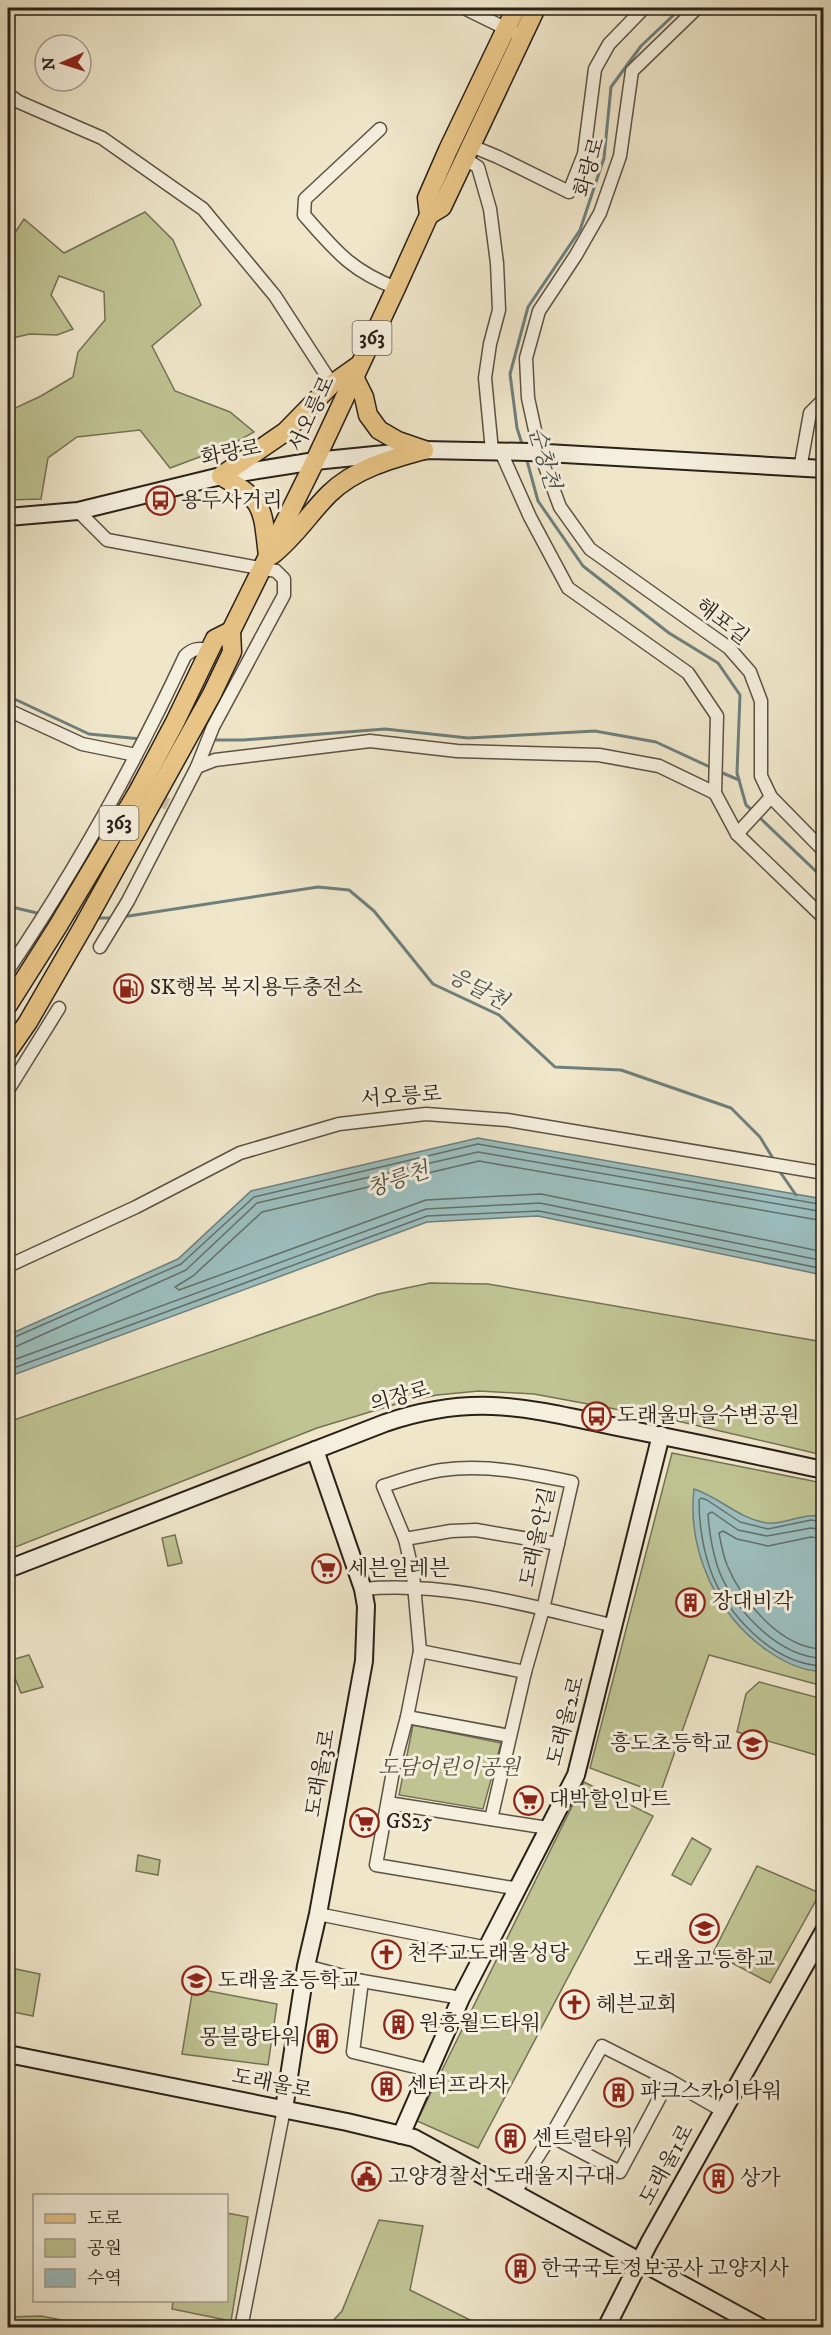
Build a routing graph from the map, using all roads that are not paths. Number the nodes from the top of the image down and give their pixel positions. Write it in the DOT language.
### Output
graph roads {
  1 [pos="464,8"];
  2 [pos="644,8"];
  3 [pos="697,8"];
  4 [pos="521,10"];
  5 [pos="514,32"];
  6 [pos="8,94"];
  7 [pos="380,129"];
  8 [pos="467,151"];
  9 [pos="429,215"];
  10 [pos="396,288"];
  11 [pos="357,370"];
  12 [pos="332,384"];
  13 [pos="824,399"];
  14 [pos="424,450"];
  15 [pos="515,452"];
  16 [pos="315,461"];
  17 [pos="800,469"];
  18 [pos="824,469"];
  19 [pos="221,476"];
  20 [pos="78,511"];
  21 [pos="8,518"];
  22 [pos="266,563"];
  23 [pos="231,630"];
  24 [pos="210,650"];
  25 [pos="8,710"];
  26 [pos="138,752"];
  27 [pos="196,766"];
  28 [pos="714,790"];
  29 [pos="768,800"];
  30 [pos="740,830"];
  31 [pos="824,851"];
  32 [pos="824,918"];
  33 [pos="50,923"];
  34 [pos="100,946"];
  35 [pos="8,970"];
  36 [pos="8,1005"];
  37 [pos="59,1008"];
  38 [pos="8,1051"];
  39 [pos="8,1090"];
  40 [pos="824,1173"];
  41 [pos="8,1266"];
  42 [pos="661,1435"];
  43 [pos="315,1450"];
  44 [pos="824,1470"];
  45 [pos="405,1539"];
  46 [pos="558,1544"];
  47 [pos="8,1569"];
  48 [pos="414,1588"];
  49 [pos="363,1589"];
  50 [pos="543,1609"];
  51 [pos="615,1626"];
  52 [pos="420,1651"];
  53 [pos="525,1672"];
  54 [pos="407,1717"];
  55 [pos="510,1736"];
  56 [pos="388,1803"];
  57 [pos="491,1819"];
  58 [pos="548,1828"];
  59 [pos="519,1889"];
  60 [pos="318,1914"];
  61 [pos="824,1931"];
  62 [pos="488,1948"];
  63 [pos="306,1966"];
  64 [pos="362,1981"];
  65 [pos="461,1998"];
  66 [pos="8,2054"];
  67 [pos="428,2070"];
  68 [pos="669,2080"];
  69 [pos="284,2109"];
  70 [pos="723,2111"];
  71 [pos="401,2134"];
  72 [pos="551,2136"];
  73 [pos="515,2192"];
  74 [pos="641,2262"];
  75 [pos="241,2328"];
  76 [pos="606,2328"];
  77 [pos="762,2328"];
  1 -- 5 [label="street"];
  2 -- 8 [label="street"];
  3 -- 15 [label="street, 화랑로"];
  4 -- 5 [label="main road, 서오릉로 / 363"];
  5 -- 8 [label="main road, 서오릉로 / 363"];
  5 -- 9 [label="main road, 서오릉로 / 363"];
  6 -- 12 [label="street"];
  7 -- 10 [label="street"];
  8 -- 9 [label="main road, 서오릉로 / 363"];
  8 -- 15 [label="street"];
  9 -- 10 [label="main road, 서오릉로 / 363"];
  10 -- 11 [label="main road, 서오릉로 / 363"];
  11 -- 12 [label="main road"];
  11 -- 14 [label="main road"];
  11 -- 16 [label="main road, 서오릉로 / 363"];
  12 -- 19 [label="main road"];
  13 -- 17 [label="street"];
  14 -- 15 [label="street, 화랑로"];
  14 -- 16 [label="street, 화랑로"];
  14 -- 22 [label="main road"];
  15 -- 17 [label="street, 화랑로"];
  15 -- 28 [label="street, 화랑로"];
  15 -- 29 [label="street, 해포길"];
  16 -- 19 [label="street, 화랑로"];
  16 -- 22 [label="main road, 서오릉로 / 363"];
  17 -- 18 [label="street, 화랑로"];
  19 -- 20 [label="street, 화랑로"];
  19 -- 22 [label="main road"];
  20 -- 21 [label="street, 화랑로"];
  20 -- 22 [label="street"];
  22 -- 23 [label="main road, 서오릉로 / 363"];
  22 -- 27 [label="street"];
  23 -- 24 [label="main road, 서오릉로 / 363"];
  23 -- 38 [label="main road, 서오릉로 / 363"];
  24 -- 26 [label="street"];
  24 -- 33 [label="main road, 서오릉로 / 363"];
  25 -- 26 [label="street"];
  26 -- 33 [label="street"];
  27 -- 28 [label="street"];
  27 -- 34 [label="street"];
  28 -- 30 [label="street"];
  29 -- 30 [label="street"];
  29 -- 31 [label="street, 해포길"];
  30 -- 32 [label="street"];
  33 -- 35 [label="street"];
  33 -- 36 [label="main road, 363"];
  37 -- 39 [label="street"];
  40 -- 41 [label="street, 서오릉로"];
  42 -- 43 [label="street, 의장로"];
  42 -- 44 [label="street, 의장로"];
  42 -- 51 [label="street, 도래울2로"];
  43 -- 47 [label="street, 의장로"];
  43 -- 49 [label="street, 도래울3로"];
  45 -- 46 [label="street"];
  45 -- 46 [label="street, 도래울안길"];
  45 -- 48 [label="street, 도래울안길"];
  46 -- 50 [label="street, 도래울안길"];
  48 -- 49 [label="street, 도래울안길"];
  48 -- 50 [label="street, 도래울안길"];
  48 -- 52 [label="street, 도래울안길"];
  49 -- 60 [label="street, 도래울3로"];
  50 -- 51 [label="street, 도래울안길"];
  50 -- 53 [label="street, 도래울안길"];
  51 -- 58 [label="street, 도래울2로"];
  52 -- 53 [label="street"];
  52 -- 54 [label="street, 도래울안길"];
  53 -- 55 [label="street, 도래울안길"];
  54 -- 55 [label="street"];
  54 -- 56 [label="street, 도래울안길"];
  55 -- 57 [label="street, 도래울안길"];
  56 -- 57 [label="street"];
  56 -- 59 [label="street, 도래울안길"];
  57 -- 58 [label="street"];
  58 -- 59 [label="street, 도래울2로"];
  59 -- 62 [label="street, 도래울2로"];
  60 -- 62 [label="street"];
  60 -- 63 [label="street, 도래울3로"];
  61 -- 70 [label="street, 도래울1로"];
  62 -- 65 [label="street, 도래울2로"];
  63 -- 64 [label="street"];
  63 -- 69 [label="street, 도래울3로"];
  64 -- 65 [label="street"];
  64 -- 67 [label="street"];
  65 -- 67 [label="street, 도래울2로"];
  66 -- 69 [label="street, 도래울로"];
  67 -- 71 [label="street, 도래울2로"];
  68 -- 70 [label="street"];
  68 -- 72 [label="street"];
  68 -- 72 [label="street"];
  69 -- 71 [label="street, 도래울로"];
  69 -- 75 [label="street"];
  70 -- 74 [label="street, 도래울1로"];
  71 -- 73 [label="street, 도래울로"];
  72 -- 73 [label="street"];
  73 -- 74 [label="street, 도래울로"];
  74 -- 76 [label="street, 도래울1로"];
  74 -- 77 [label="street, 도래울로"];
}
